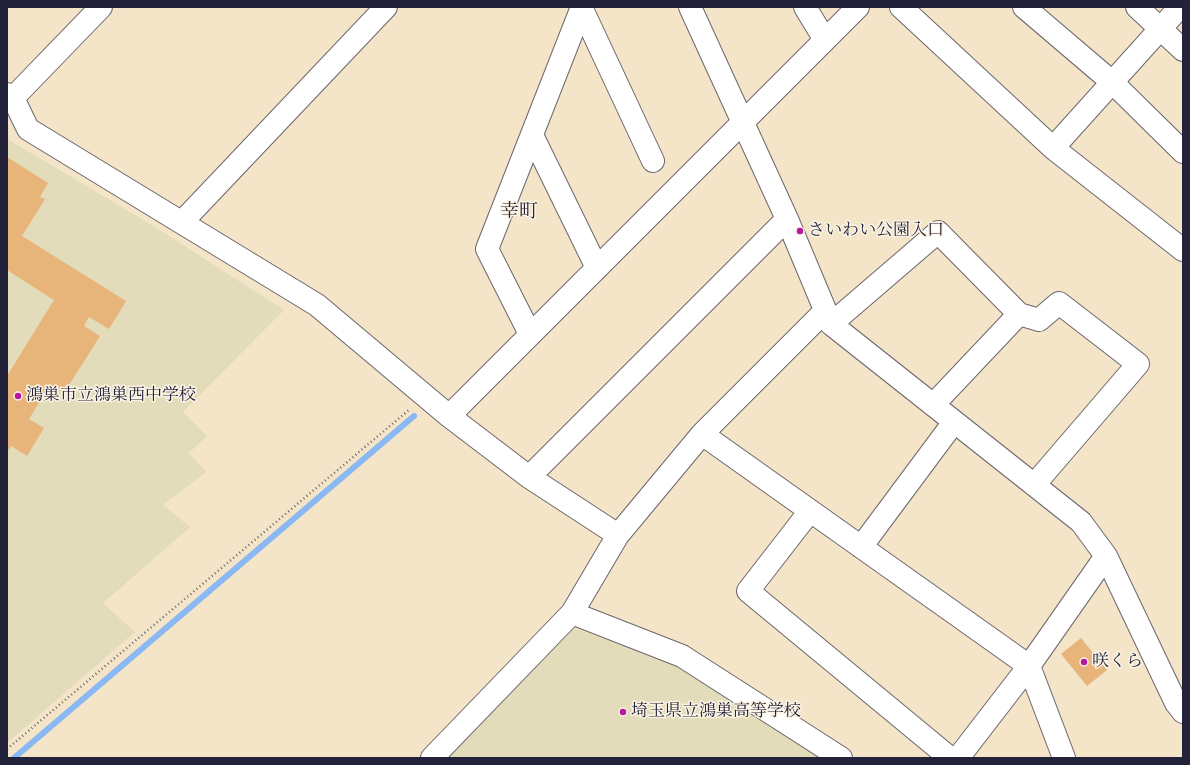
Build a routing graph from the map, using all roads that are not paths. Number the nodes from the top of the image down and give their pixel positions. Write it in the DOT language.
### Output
graph roads {
  1 [pos="101,7"];
  2 [pos="386,7"];
  3 [pos="690,7"];
  4 [pos="805,7"];
  5 [pos="858,7"];
  6 [pos="901,7"];
  7 [pos="1024,7"];
  8 [pos="1137,7"];
  9 [pos="1180,7"];
  10 [pos="582,8"];
  11 [pos="1160,29"];
  12 [pos="825,40"];
  13 [pos="1183,50"];
  14 [pos="1112,82"];
  15 [pos="10,96"];
  16 [pos="744,120"];
  17 [pos="532,135"];
  18 [pos="1053,148"];
  19 [pos="1183,152"];
  20 [pos="653,161"];
  21 [pos="787,218"];
  22 [pos="182,222"];
  23 [pos="1183,250"];
  24 [pos="597,268"];
  25 [pos="1019,314"];
  26 [pos="828,318"];
  27 [pos="530,334"];
  28 [pos="933,405"];
  29 [pos="449,416"];
  30 [pos="954,422"];
  31 [pos="702,434"];
  32 [pos="529,478"];
  33 [pos="1034,485"];
  34 [pos="810,511"];
  35 [pos="618,535"];
  36 [pos="860,547"];
  37 [pos="1106,556"];
  38 [pos="572,613"];
  39 [pos="1029,666"];
  40 [pos="1181,704"];
  41 [pos="432,758"];
  42 [pos="841,758"];
  43 [pos="950,758"];
  44 [pos="958,758"];
  45 [pos="1064,758"];
  1 -- 15 [label="street"];
  2 -- 22 [label="street"];
  3 -- 16 [label="street"];
  4 -- 12 [label="street"];
  5 -- 12 [label="street"];
  6 -- 18 [label="street"];
  7 -- 14 [label="street"];
  8 -- 11 [label="street"];
  9 -- 11 [label="street"];
  10 -- 17 [label="street"];
  10 -- 20 [label="street"];
  11 -- 13 [label="street"];
  11 -- 14 [label="street"];
  12 -- 16 [label="street"];
  14 -- 18 [label="street"];
  14 -- 19 [label="street"];
  15 -- 22 [label="street"];
  16 -- 21 [label="street"];
  16 -- 24 [label="street"];
  17 -- 24 [label="street"];
  17 -- 27 [label="street"];
  18 -- 23 [label="street"];
  21 -- 26 [label="street"];
  21 -- 32 [label="street"];
  22 -- 29 [label="street"];
  24 -- 27 [label="street"];
  25 -- 26 [label="street"];
  25 -- 28 [label="street"];
  25 -- 33 [label="street"];
  26 -- 28 [label="street"];
  26 -- 31 [label="street"];
  27 -- 29 [label="street"];
  28 -- 30 [label="street"];
  29 -- 32 [label="street"];
  30 -- 33 [label="street"];
  30 -- 36 [label="street"];
  31 -- 34 [label="street"];
  31 -- 35 [label="street"];
  32 -- 35 [label="street"];
  33 -- 37 [label="street"];
  34 -- 36 [label="street"];
  34 -- 43 [label="street"];
  35 -- 38 [label="street"];
  36 -- 39 [label="street"];
  37 -- 39 [label="street"];
  37 -- 40 [label="street"];
  38 -- 41 [label="street"];
  38 -- 42 [label="street"];
  39 -- 44 [label="street"];
  39 -- 45 [label="street"];
}
